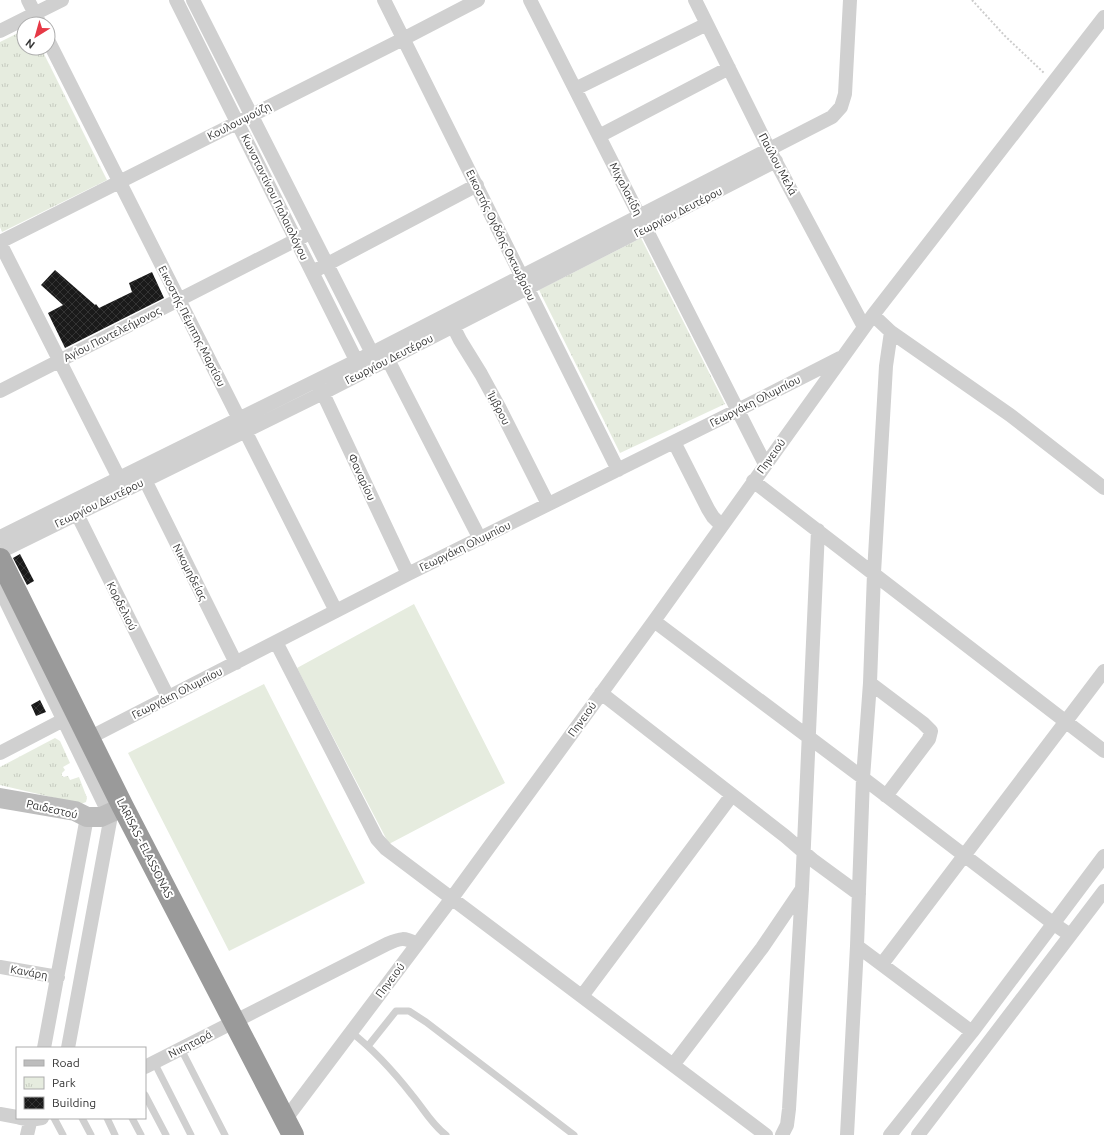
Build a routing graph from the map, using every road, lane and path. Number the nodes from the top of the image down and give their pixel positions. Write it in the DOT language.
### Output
graph roads {
  1 [pos="28,0"];
  2 [pos="62,0"];
  3 [pos="176,0"];
  4 [pos="193,0"];
  5 [pos="384,0"];
  6 [pos="478,0"];
  7 [pos="530,0"];
  8 [pos="695,0"];
  9 [pos="850,0"];
  10 [pos="972,0"];
  11 [pos="36,16"];
  12 [pos="41,16"];
  13 [pos="1104,17"];
  14 [pos="706,24"];
  15 [pos="16,26"];
  16 [pos="0,31"];
  17 [pos="403,39"];
  18 [pos="56,56"];
  19 [pos="728,68"];
  20 [pos="1054,82"];
  21 [pos="574,88"];
  22 [pos="251,115"];
  23 [pos="237,121"];
  24 [pos="599,136"];
  25 [pos="773,155"];
  26 [pos="119,181"];
  27 [pos="477,185"];
  28 [pos="642,223"];
  29 [pos="310,233"];
  30 [pos="296,240"];
  31 [pos="0,242"];
  32 [pos="326,265"];
  33 [pos="312,272"];
  34 [pos="525,283"];
  35 [pos="179,300"];
  36 [pos="447,314"];
  37 [pos="872,315"];
  38 [pos="453,327"];
  39 [pos="864,327"];
  40 [pos="891,332"];
  41 [pos="380,356"];
  42 [pos="842,357"];
  43 [pos="59,360"];
  44 [pos="359,367"];
  45 [pos="316,380"];
  46 [pos="0,391"];
  47 [pos="323,393"];
  48 [pos="738,410"];
  49 [pos="239,418"];
  50 [pos="245,431"];
  51 [pos="674,442"];
  52 [pos="765,464"];
  53 [pos="618,470"];
  54 [pos="145,480"];
  55 [pos="753,481"];
  56 [pos="122,484"];
  57 [pos="1104,488"];
  58 [pos="548,504"];
  59 [pos="77,514"];
  60 [pos="721,525"];
  61 [pos="818,530"];
  62 [pos="480,539"];
  63 [pos="2,544"];
  64 [pos="874,573"];
  65 [pos="408,574"];
  66 [pos="0,588"];
  67 [pos="336,611"];
  68 [pos="654,621"];
  69 [pos="276,642"];
  70 [pos="236,663"];
  71 [pos="1104,671"];
  72 [pos="870,683"];
  73 [pos="601,693"];
  74 [pos="168,698"];
  75 [pos="70,716"];
  76 [pos="1065,721"];
  77 [pos="809,737"];
  78 [pos="89,738"];
  79 [pos="1104,751"];
  80 [pos="0,753"];
  81 [pos="863,778"];
  82 [pos="732,795"];
  83 [pos="886,796"];
  84 [pos="0,798"];
  85 [pos="116,810"];
  86 [pos="0,811"];
  87 [pos="87,818"];
  88 [pos="804,851"];
  89 [pos="964,856"];
  90 [pos="1104,856"];
  91 [pos="802,889"];
  92 [pos="1104,891"];
  93 [pos="859,894"];
  94 [pos="452,898"];
  95 [pos="1054,924"];
  96 [pos="1070,935"];
  97 [pos="417,944"];
  98 [pos="857,946"];
  99 [pos="882,964"];
  100 [pos="0,967"];
  101 [pos="58,977"];
  102 [pos="582,996"];
  103 [pos="234,1021"];
  104 [pos="351,1032"];
  105 [pos="972,1032"];
  106 [pos="368,1046"];
  107 [pos="44,1047"];
  108 [pos="68,1047"];
  109 [pos="181,1049"];
  110 [pos="149,1065"];
  111 [pos="673,1065"];
  112 [pos="146,1097"];
  113 [pos="0,1114"];
  114 [pos="16,1116"];
  115 [pos="28,1119"];
  116 [pos="55,1119"];
  117 [pos="83,1119"];
  118 [pos="107,1119"];
  119 [pos="133,1119"];
  120 [pos="289,1127"];
  121 [pos="28,1135"];
  122 [pos="63,1135"];
  123 [pos="91,1135"];
  124 [pos="115,1135"];
  125 [pos="141,1135"];
  126 [pos="166,1135"];
  127 [pos="191,1135"];
  128 [pos="225,1135"];
  129 [pos="446,1135"];
  130 [pos="574,1135"];
  131 [pos="766,1135"];
  132 [pos="782,1135"];
  133 [pos="847,1135"];
  134 [pos="890,1135"];
  135 [pos="918,1135"];
  1 -- 11 [label="street"];
  2 -- 12 [label="street"];
  3 -- 23 [label="street, Κωνσταντίνου Παλαιολόγου"];
  4 -- 22 [label="street, Κωνσταντίνου Παλαιολόγου"];
  5 -- 17 [label="street, Εικοστής Ογδόης Οκτωβρίου"];
  6 -- 17 [label="street, Κουλουψούζη"];
  7 -- 21 [label="street, Μιχαλακίδη"];
  8 -- 14 [label="street, Παύλου Μελά"];
  9 -- 25 [label="street, Γεωργίου Δευτέρου"];
  10 -- 20 [label="path"];
  13 -- 20 [label="street, Πηνειού"];
  14 -- 19 [label="street, Παύλου Μελά"];
  14 -- 21 [label="street"];
  15 -- 16 [label="street"];
  17 -- 22 [label="street, Κουλουψούζη"];
  17 -- 27 [label="street, Εικοστής Ογδόης Οκτωβρίου"];
  18 -- 26 [label="street, Εικοστής Πέμπτης Μαρτίου"];
  19 -- 24 [label="street"];
  19 -- 25 [label="street, Παύλου Μελά"];
  20 -- 37 [label="street, Πηνειού"];
  21 -- 24 [label="street, Μιχαλακίδη"];
  22 -- 23 [label="street, Κουλουψούζη"];
  22 -- 29 [label="street, Κωνσταντίνου Παλαιολόγου"];
  23 -- 26 [label="street, Κουλουψούζη"];
  23 -- 30 [label="street, Κωνσταντίνου Παλαιολόγου"];
  24 -- 28 [label="street, Μιχαλακίδη"];
  25 -- 28 [label="street, Γεωργίου Δευτέρου"];
  25 -- 39 [label="street, Παύλου Μελά"];
  26 -- 31 [label="street, Κουλουψούζη"];
  26 -- 35 [label="street, Εικοστής Πέμπτης Μαρτίου"];
  27 -- 32 [label="street"];
  27 -- 34 [label="street, Εικοστής Ογδόης Οκτωβρίου"];
  28 -- 34 [label="street, Γεωργίου Δευτέρου"];
  28 -- 48 [label="street, Μιχαλακίδη"];
  29 -- 30 [label="street, Αγίου Παντελεήμονος"];
  29 -- 32 [label="street, Κωνσταντίνου Παλαιολόγου"];
  30 -- 33 [label="street, Κωνσταντίνου Παλαιολόγου"];
  30 -- 35 [label="street, Αγίου Παντελεήμονος"];
  31 -- 43 [label="street"];
  32 -- 33 [label="street"];
  32 -- 41 [label="street, Κωνσταντίνου Παλαιολόγου"];
  33 -- 44 [label="street, Κωνσταντίνου Παλαιολόγου"];
  34 -- 36 [label="street, Γεωργίου Δευτέρου"];
  34 -- 38 [label="street, Γεωργίου Δευτέρου"];
  34 -- 53 [label="street, Εικοστής Ογδόης Οκτωβρίου"];
  35 -- 43 [label="street, Αγίου Παντελεήμονος"];
  35 -- 49 [label="street, Εικοστής Πέμπτης Μαρτίου"];
  36 -- 38 [label="street, Ίμβρου"];
  36 -- 41 [label="street, Γεωργίου Δευτέρου"];
  37 -- 39 [label="street, Πηνειού"];
  37 -- 40 [label="street"];
  38 -- 41 [label="street, Γεωργίου Δευτέρου"];
  38 -- 58 [label="street, Ίμβρου"];
  39 -- 42 [label="street, Πηνειού"];
  40 -- 57 [label="street"];
  40 -- 64 [label="street"];
  41 -- 44 [label="street, Γεωργίου Δευτέρου"];
  41 -- 62 [label="street, Κωνσταντίνου Παλαιολόγου"];
  42 -- 48 [label="street, Γεωργάκη Ολυμπίου"];
  42 -- 52 [label="street, Πηνειού"];
  43 -- 46 [label="street, Αγίου Παντελεήμονος"];
  43 -- 56 [label="street"];
  44 -- 45 [label="street, Γεωργίου Δευτέρου"];
  44 -- 47 [label="street, Γεωργίου Δευτέρου"];
  45 -- 47 [label="street, Φαναρίου"];
  45 -- 49 [label="street, Γεωργίου Δευτέρου"];
  47 -- 50 [label="street, Γεωργίου Δευτέρου"];
  47 -- 65 [label="street, Φαναρίου"];
  48 -- 51 [label="street, Γεωργάκη Ολυμπίου"];
  48 -- 52 [label="street, Μιχαλακίδη"];
  49 -- 50 [label="street, Εικοστής Πέμπτης Μαρτίου"];
  49 -- 56 [label="street, Γεωργίου Δευτέρου"];
  50 -- 54 [label="street, Γεωργίου Δευτέρου"];
  50 -- 67 [label="street, Εικοστής Πέμπτης Μαρτίου"];
  51 -- 53 [label="street, Γεωργάκη Ολυμπίου"];
  51 -- 60 [label="street"];
  52 -- 55 [label="street, Πηνειού"];
  53 -- 58 [label="street, Γεωργάκη Ολυμπίου"];
  54 -- 56 [label="street, Γεωργίου Δευτέρου"];
  54 -- 70 [label="street, Νικομηδείας"];
  55 -- 60 [label="street, Πηνειού"];
  55 -- 61 [label="street"];
  56 -- 59 [label="street, Γεωργίου Δευτέρου"];
  56 -- 63 [label="street, Γεωργίου Δευτέρου"];
  58 -- 62 [label="street, Γεωργάκη Ολυμπίου"];
  59 -- 63 [label="street, Γεωργίου Δευτέρου"];
  59 -- 74 [label="street, Κορδελιού"];
  60 -- 68 [label="street, Πηνειού"];
  61 -- 64 [label="street"];
  61 -- 77 [label="street"];
  62 -- 65 [label="street, Γεωργάκη Ολυμπίου"];
  63 -- 75 [label="highway, LARISAS - ELASSONAS"];
  64 -- 72 [label="street"];
  64 -- 76 [label="street"];
  65 -- 67 [label="street, Γεωργάκη Ολυμπίου"];
  66 -- 75 [label="street"];
  67 -- 69 [label="street, Γεωργάκη Ολυμπίου"];
  68 -- 73 [label="street, Πηνειού"];
  68 -- 77 [label="street"];
  69 -- 70 [label="street, Γεωργάκη Ολυμπίου"];
  69 -- 94 [label="street"];
  70 -- 74 [label="street, Γεωργάκη Ολυμπίου"];
  71 -- 76 [label="street"];
  72 -- 81 [label="street"];
  72 -- 83 [label="street"];
  73 -- 82 [label="street"];
  73 -- 94 [label="street, Πηνειού"];
  74 -- 78 [label="street, Γεωργάκη Ολυμπίου"];
  75 -- 78 [label="highway, LARISAS - ELASSONAS"];
  75 -- 80 [label="street"];
  75 -- 85 [label="street"];
  76 -- 79 [label="street"];
  76 -- 89 [label="street"];
  77 -- 81 [label="street"];
  77 -- 88 [label="street"];
  78 -- 85 [label="highway, LARISAS - ELASSONAS"];
  81 -- 83 [label="street"];
  81 -- 93 [label="street"];
  82 -- 88 [label="street"];
  82 -- 102 [label="street"];
  83 -- 89 [label="street"];
  84 -- 87 [label="street, Ραιδεστού"];
  85 -- 87 [label="street"];
  85 -- 103 [label="highway, LARISAS - ELASSONAS"];
  85 -- 108 [label="street"];
  86 -- 87 [label="street, Ραιδεστού"];
  87 -- 101 [label="street"];
  88 -- 91 [label="street"];
  88 -- 93 [label="street"];
  89 -- 95 [label="street"];
  89 -- 99 [label="street"];
  90 -- 95 [label="street"];
  91 -- 111 [label="street"];
  91 -- 132 [label="street"];
  92 -- 96 [label="street"];
  93 -- 98 [label="street"];
  94 -- 97 [label="street, Πηνειού"];
  94 -- 102 [label="street"];
  95 -- 96 [label="street"];
  95 -- 105 [label="street"];
  96 -- 135 [label="street"];
  97 -- 103 [label="street, Νικηταρά"];
  97 -- 104 [label="street, Πηνειού"];
  98 -- 99 [label="street"];
  98 -- 133 [label="street"];
  99 -- 105 [label="street"];
  100 -- 101 [label="street, Κανάρη"];
  101 -- 107 [label="street"];
  102 -- 111 [label="street"];
  103 -- 109 [label="street, Νικηταρά"];
  103 -- 120 [label="highway, LARISAS - ELASSONAS"];
  104 -- 106 [label="lane"];
  104 -- 120 [label="street, Πηνειού"];
  105 -- 134 [label="street"];
  106 -- 129 [label="lane"];
  106 -- 130 [label="lane"];
  109 -- 110 [label="street, Νικηταρά"];
  109 -- 128 [label="lane"];
  110 -- 127 [label="lane"];
  111 -- 131 [label="street"];
  112 -- 126 [label="lane"];
  113 -- 114 [label="street"];
  115 -- 121 [label="street"];
  116 -- 122 [label="lane"];
  117 -- 123 [label="lane"];
  118 -- 124 [label="lane"];
  119 -- 125 [label="lane"];
}
